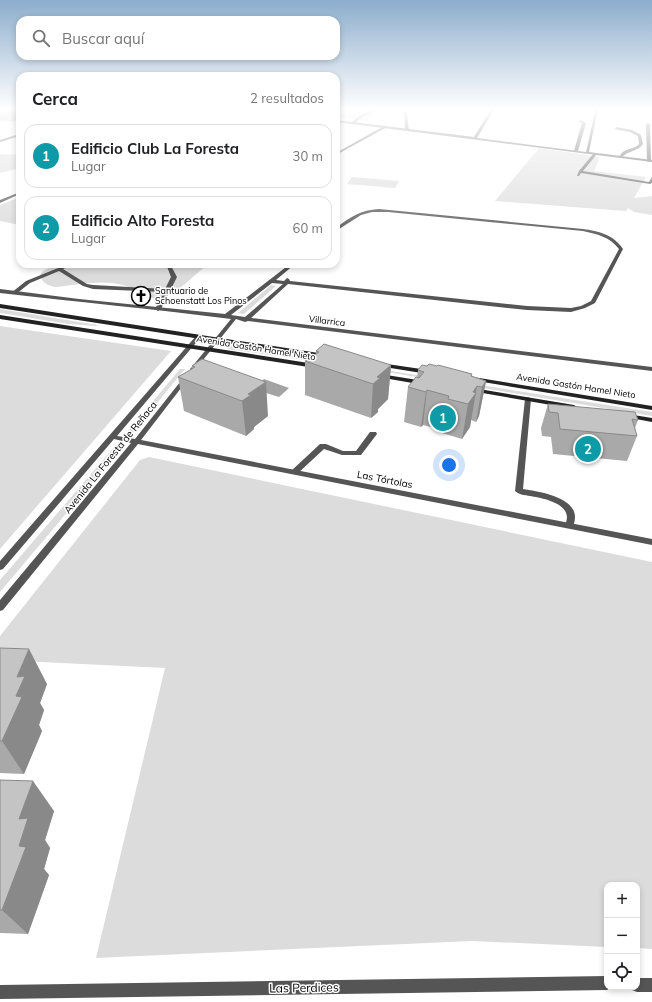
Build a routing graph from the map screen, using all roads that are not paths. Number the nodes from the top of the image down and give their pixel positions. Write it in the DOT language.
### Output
graph roads {
  1 [pos="594,154"];
  2 [pos="601,155"];
  3 [pos="620,157"];
  4 [pos="650,161"];
  5 [pos="652,178"];
  6 [pos="16,195"];
  7 [pos="0,202"];
  8 [pos="340,227"];
  9 [pos="170,268"];
  10 [pos="287,268"];
  11 [pos="290,268"];
  12 [pos="59,269"];
  13 [pos="271,281"];
  14 [pos="287,282"];
  15 [pos="0,291"];
  16 [pos="167,291"];
  17 [pos="14,293"];
  18 [pos="0,306"];
  19 [pos="158,309"];
  20 [pos="0,317"];
  21 [pos="225,317"];
  22 [pos="234,318"];
  23 [pos="245,320"];
  24 [pos="198,337"];
  25 [pos="217,340"];
  26 [pos="190,347"];
  27 [pos="209,350"];
  28 [pos="332,357"];
  29 [pos="371,363"];
  30 [pos="319,366"];
  31 [pos="652,369"];
  32 [pos="433,372"];
  33 [pos="373,375"];
  34 [pos="464,377"];
  35 [pos="428,383"];
  36 [pos="466,389"];
  37 [pos="528,399"];
  38 [pos="582,408"];
  39 [pos="652,408"];
  40 [pos="621,415"];
  41 [pos="652,420"];
  42 [pos="373,434"];
  43 [pos="113,437"];
  44 [pos="136,442"];
  45 [pos="294,472"];
  46 [pos="569,526"];
  47 [pos="652,542"];
  48 [pos="0,568"];
  49 [pos="0,607"];
  50 [pos="604,983"];
  51 [pos="640,985"];
  52 [pos="652,985"];
  53 [pos="0,992"];
  1 -- 5 [label="street"];
  2 -- 3 [label="street"];
  3 -- 4 [label="street"];
  6 -- 7 [label="street"];
  8 -- 14 [label="street"];
  9 -- 16 [label="street"];
  10 -- 13 [label="street"];
  11 -- 14 [label="street"];
  12 -- 16 [label="street"];
  12 -- 17 [label="street"];
  13 -- 14 [label="street"];
  13 -- 21 [label="street"];
  14 -- 23 [label="street"];
  15 -- 17 [label="street, Villarrica"];
  16 -- 19 [label="street"];
  17 -- 19 [label="street, Villarrica"];
  18 -- 24 [label="main road, Avenida Gastón Hamel Nieto"];
  19 -- 21 [label="street, Villarrica"];
  20 -- 26 [label="main road, Avenida Gastón Hamel Nieto"];
  21 -- 22 [label="street, Villarrica"];
  22 -- 23 [label="street, Villarrica"];
  22 -- 25 [label="street, Avenida La Foresta de Reñaca"];
  23 -- 31 [label="street, Villarrica"];
  24 -- 25 [label="main road, Avenida Gastón Hamel Nieto"];
  24 -- 26 [label="street, Avenida La Foresta de Reñaca"];
  25 -- 27 [label="street, Avenida La Foresta de Reñaca"];
  25 -- 28 [label="main road, Avenida Gastón Hamel Nieto"];
  26 -- 27 [label="main road, Avenida Gastón Hamel Nieto"];
  26 -- 43 [label="street, Avenida La Foresta de Reñaca"];
  27 -- 30 [label="main road, Avenida Gastón Hamel Nieto"];
  27 -- 44 [label="street, Avenida La Foresta de Reñaca"];
  29 -- 32 [label="main road"];
  33 -- 35 [label="main road"];
  34 -- 39 [label="main road, Avenida Gastón Hamel Nieto"];
  36 -- 37 [label="main road, Avenida Gastón Hamel Nieto"];
  37 -- 38 [label="main road, Avenida Gastón Hamel Nieto"];
  37 -- 46 [label="street"];
  40 -- 41 [label="main road"];
  42 -- 45 [label="street"];
  43 -- 44 [label="street, Las Tórtolas"];
  43 -- 48 [label="street, Avenida La Foresta de Reñaca"];
  44 -- 45 [label="street, Las Tórtolas"];
  44 -- 49 [label="street, Avenida La Foresta de Reñaca"];
  45 -- 46 [label="street, Las Tórtolas"];
  46 -- 47 [label="street, Las Tórtolas"];
  50 -- 53 [label="street, Las Perdices"];
  51 -- 52 [label="street"];
}
